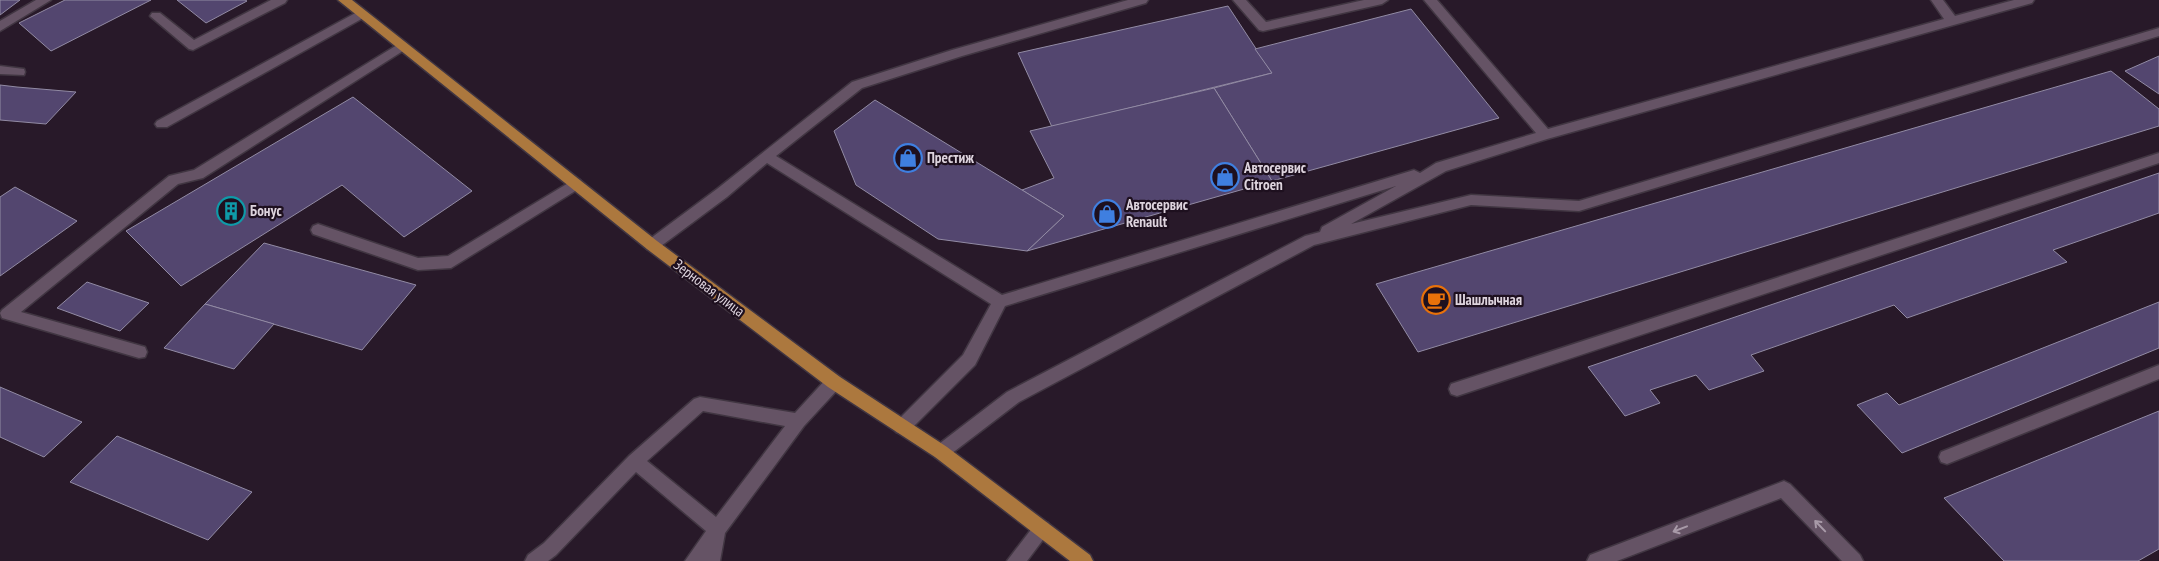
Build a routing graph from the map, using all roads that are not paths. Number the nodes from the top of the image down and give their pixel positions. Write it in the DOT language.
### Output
graph roads {
  1 [pos="44,0"];
  2 [pos="282,0"];
  3 [pos="344,0"];
  4 [pos="1142,0"];
  5 [pos="1239,0"];
  6 [pos="1382,0"];
  7 [pos="1430,0"];
  8 [pos="1937,0"];
  9 [pos="2028,0"];
  10 [pos="361,14"];
  11 [pos="156,16"];
  12 [pos="1953,22"];
  13 [pos="0,27"];
  14 [pos="2159,32"];
  15 [pos="402,46"];
  16 [pos="0,70"];
  17 [pos="19,72"];
  18 [pos="162,124"];
  19 [pos="1545,135"];
  20 [pos="766,156"];
  21 [pos="2159,158"];
  22 [pos="1441,167"];
  23 [pos="575,184"];
  24 [pos="318,230"];
  25 [pos="1310,240"];
  26 [pos="652,245"];
  27 [pos="1000,302"];
  28 [pos="139,352"];
  29 [pos="2159,372"];
  30 [pos="834,382"];
  31 [pos="1457,389"];
  32 [pos="798,422"];
  33 [pos="902,427"];
  34 [pos="940,452"];
  35 [pos="1947,457"];
  36 [pos="635,461"];
  37 [pos="717,529"];
  38 [pos="1042,529"];
  39 [pos="534,561"];
  40 [pos="694,561"];
  41 [pos="711,561"];
  42 [pos="1016,561"];
  43 [pos="1084,561"];
  44 [pos="1596,561"];
  45 [pos="1854,561"];
  1 -- 13 [label="lane"];
  2 -- 11 [label="lane"];
  3 -- 10 [label="main road, Зерновая улица"];
  4 -- 20 [label="lane"];
  5 -- 6 [label="lane"];
  7 -- 19 [label="lane"];
  8 -- 12 [label="lane"];
  9 -- 12 [label="lane"];
  10 -- 15 [label="main road, Зерновая улица"];
  10 -- 18 [label="lane"];
  12 -- 19 [label="lane"];
  14 -- 25 [label="lane"];
  15 -- 23 [label="main road, Зерновая улица"];
  15 -- 28 [label="lane"];
  16 -- 17 [label="lane"];
  19 -- 22 [label="lane"];
  20 -- 26 [label="lane"];
  20 -- 27 [label="lane"];
  21 -- 31 [label="lane"];
  22 -- 25 [label="lane"];
  22 -- 27 [label="lane"];
  23 -- 24 [label="lane"];
  23 -- 26 [label="main road, Зерновая улица"];
  25 -- 34 [label="lane"];
  26 -- 30 [label="main road, Зерновая улица"];
  27 -- 33 [label="lane"];
  29 -- 35 [label="lane"];
  30 -- 32 [label="lane"];
  30 -- 33 [label="main road, Зерновая улица"];
  32 -- 36 [label="lane"];
  32 -- 37 [label="lane"];
  33 -- 34 [label="main road, Зерновая улица"];
  34 -- 38 [label="main road, Зерновая улица"];
  36 -- 37 [label="lane"];
  36 -- 39 [label="lane"];
  37 -- 40 [label="lane"];
  37 -- 41 [label="lane"];
  38 -- 42 [label="lane"];
  38 -- 43 [label="main road, Зерновая улица"];
  45 -- 44 [label="lane, one-way"];
}
